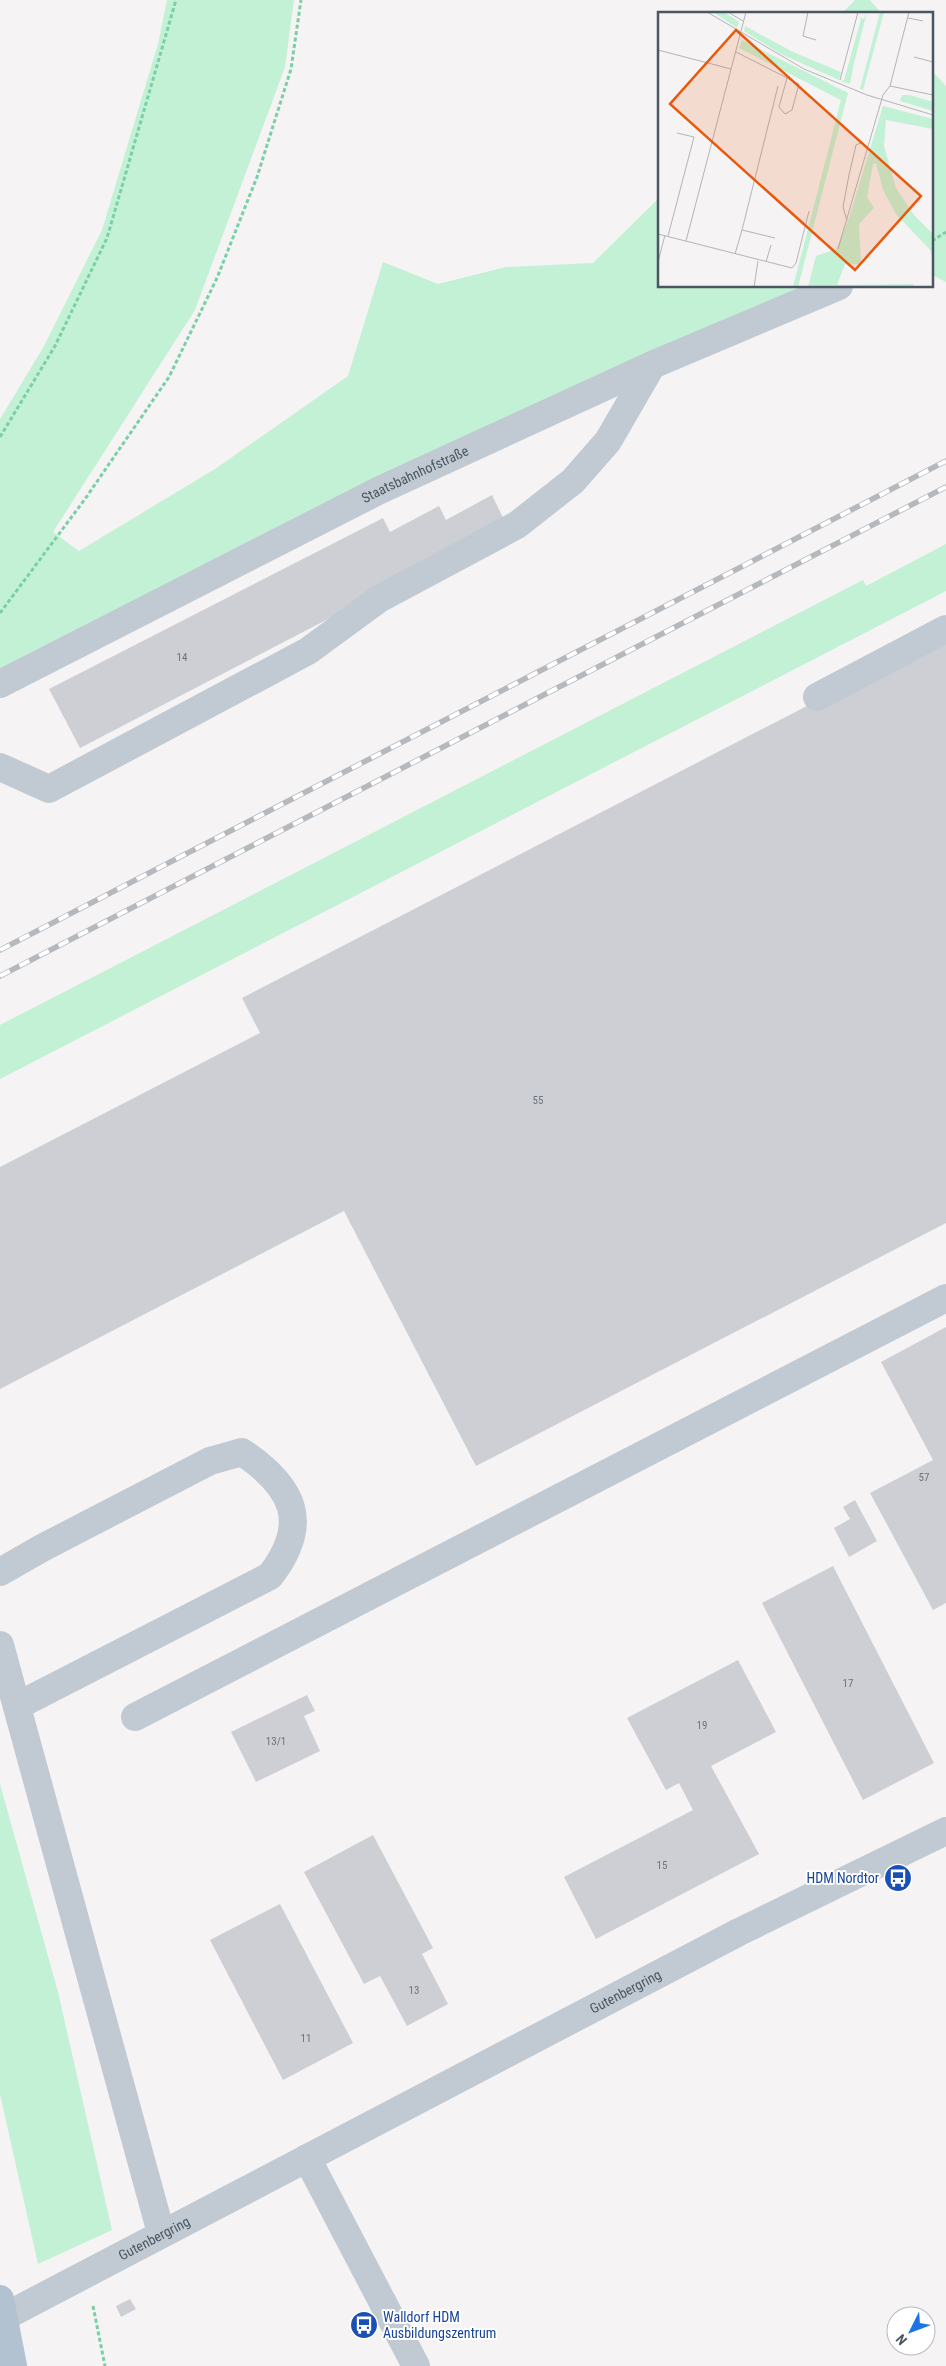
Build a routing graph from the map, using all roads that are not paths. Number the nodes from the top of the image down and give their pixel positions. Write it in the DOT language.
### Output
graph roads {
  1 [pos="834,288"];
  2 [pos="652,366"];
  3 [pos="946,629"];
  4 [pos="0,684"];
  5 [pos="817,697"];
  6 [pos="0,767"];
  7 [pos="946,1298"];
  8 [pos="0,1572"];
  9 [pos="0,1645"];
  10 [pos="17,1706"];
  11 [pos="135,1717"];
  12 [pos="946,1831"];
  13 [pos="307,2158"];
  14 [pos="161,2233"];
  15 [pos="0,2299"];
  16 [pos="0,2319"];
  17 [pos="13,2366"];
  18 [pos="416,2366"];
  1 -- 2 [label="street, Staatsbahnhofstraße"];
  2 -- 4 [label="street, Staatsbahnhofstraße"];
  2 -- 6 [label="street"];
  3 -- 5 [label="street"];
  7 -- 11 [label="street"];
  8 -- 10 [label="street"];
  9 -- 10 [label="street"];
  10 -- 14 [label="street"];
  12 -- 13 [label="street, Gutenbergring"];
  13 -- 14 [label="street, Gutenbergring"];
  13 -- 18 [label="street"];
  14 -- 16 [label="street, Gutenbergring"];
  15 -- 17 [label="main road, bridge"];
}
